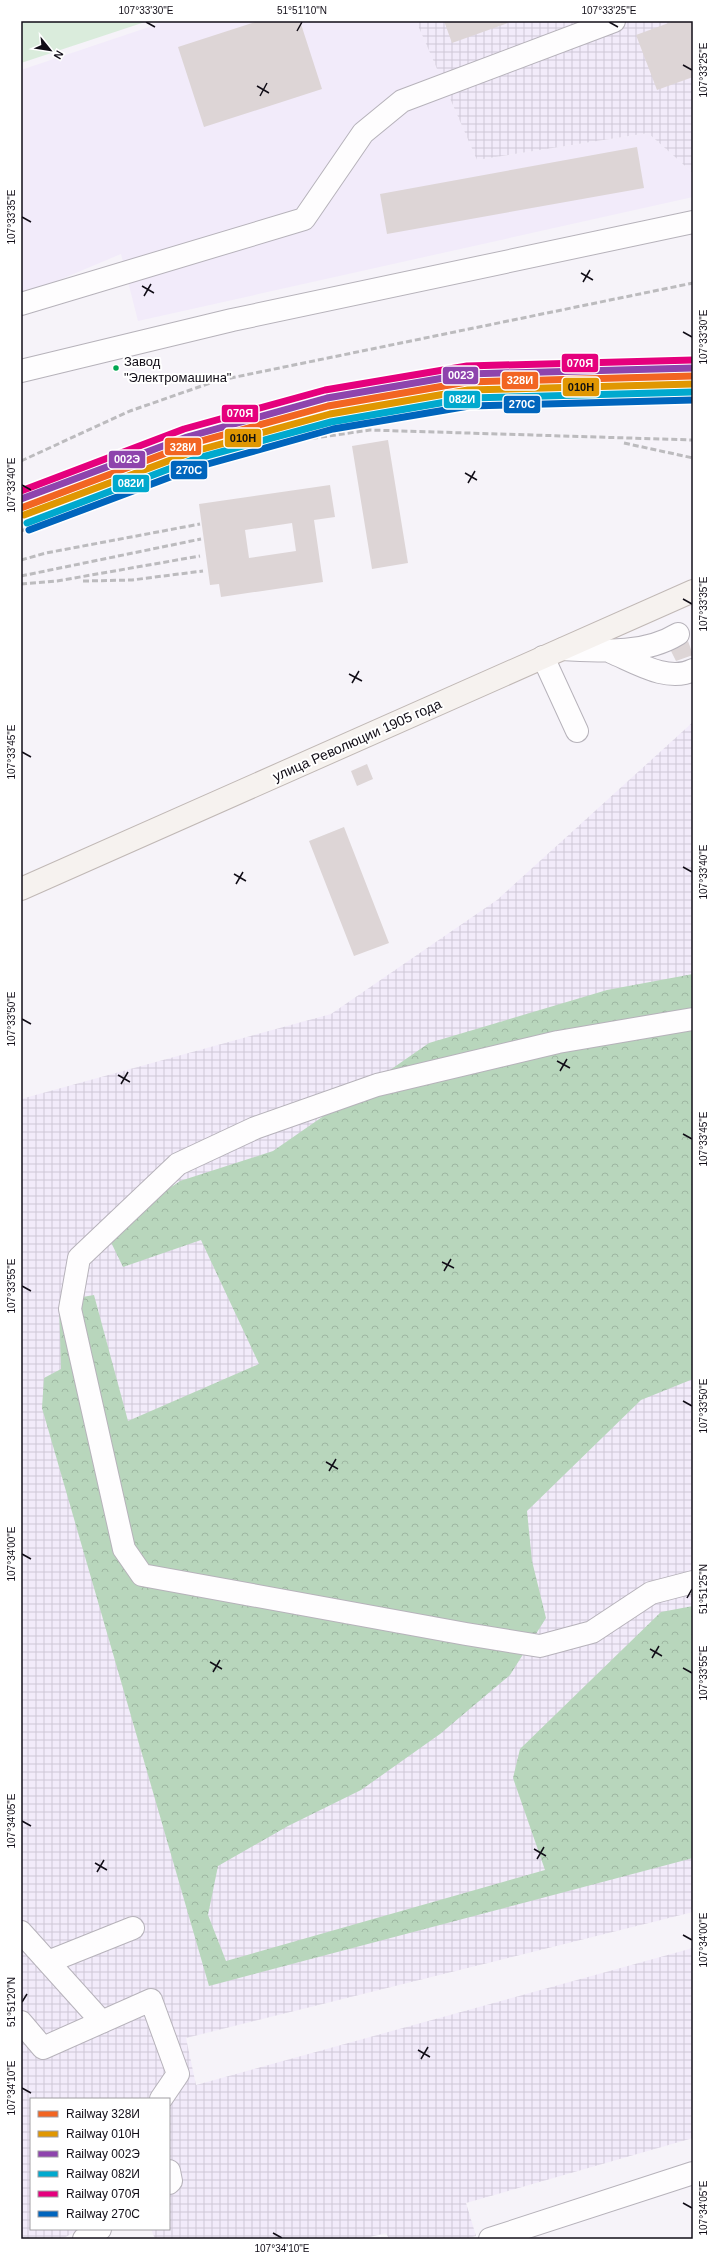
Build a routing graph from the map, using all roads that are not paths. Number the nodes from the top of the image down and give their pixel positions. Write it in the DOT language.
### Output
graph roads {
  1 [pos="614,21"];
  2 [pos="693,222"];
  3 [pos="21,304"];
  4 [pos="21,371"];
  5 [pos="693,591"];
  6 [pos="678,634"];
  7 [pos="563,649"];
  8 [pos="610,652"];
  9 [pos="543,658"];
  10 [pos="693,670"];
  11 [pos="577,731"];
  12 [pos="21,889"];
  13 [pos="693,1019"];
  14 [pos="693,1582"];
  15 [pos="133,1928"];
  16 [pos="21,1932"];
  17 [pos="48,1962"];
  18 [pos="21,2022"];
  19 [pos="102,2022"];
  20 [pos="162,2098"];
  21 [pos="693,2173"];
  22 [pos="98,2230"];
  23 [pos="535,2232"];
  24 [pos="84,2239"];
  25 [pos="490,2239"];
  1 -- 3 [label="street"];
  2 -- 4 [label="street"];
  5 -- 7 [label="main road, улица Революции 1905 года"];
  6 -- 8 [label="street"];
  7 -- 8 [label="street"];
  7 -- 9 [label="main road, улица Революции 1905 года"];
  8 -- 10 [label="street"];
  9 -- 11 [label="street"];
  9 -- 12 [label="main road, улица Революции 1905 года"];
  13 -- 14 [label="street"];
  15 -- 17 [label="street"];
  16 -- 17 [label="street"];
  17 -- 19 [label="street"];
  18 -- 19 [label="street"];
  19 -- 20 [label="street"];
  21 -- 23 [label="street"];
  22 -- 24 [label="street"];
  23 -- 25 [label="street"];
}
